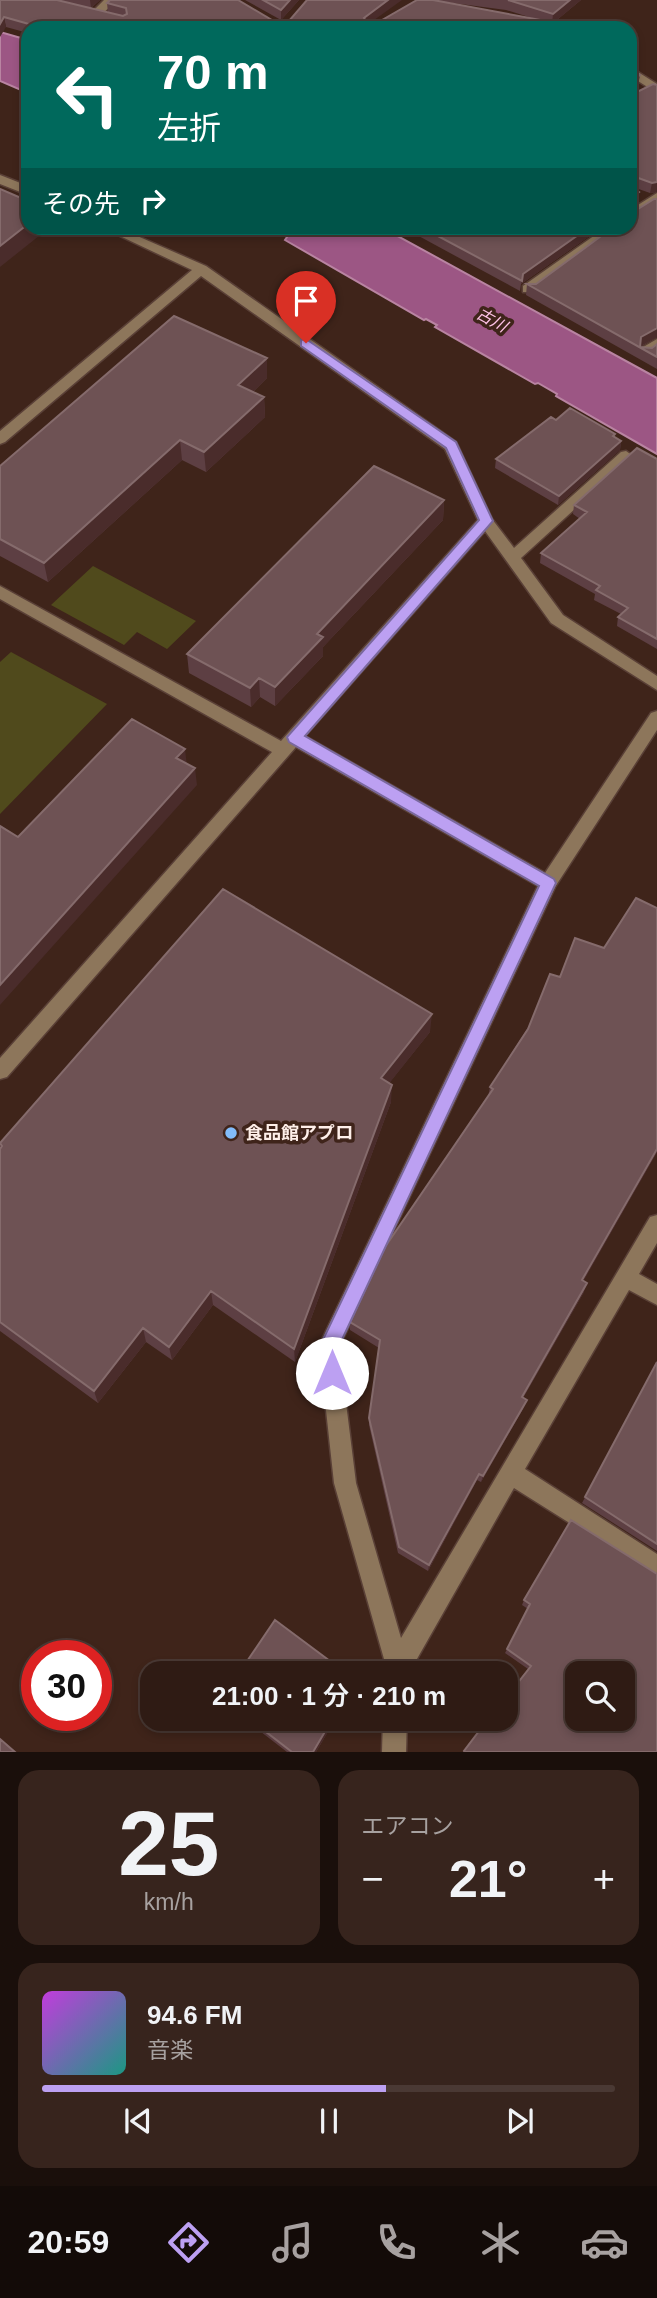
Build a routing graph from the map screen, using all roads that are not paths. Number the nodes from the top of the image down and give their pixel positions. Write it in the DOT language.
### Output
graph roads {
  1 [pos="111,0"];
  2 [pos="108,18"];
  3 [pos="0,179"];
  4 [pos="21,188"];
  5 [pos="651,199"];
  6 [pos="637,210"];
  7 [pos="125,235"];
  8 [pos="603,235"];
  9 [pos="201,269"];
  10 [pos="527,289"];
  11 [pos="0,439"];
  12 [pos="626,456"];
  13 [pos="486,521"];
  14 [pos="513,557"];
  15 [pos="0,592"];
  16 [pos="657,684"];
  17 [pos="657,717"];
  18 [pos="289,744"];
  19 [pos="548,883"];
  20 [pos="0,1071"];
  21 [pos="657,1224"];
  22 [pos="626,1277"];
  23 [pos="657,1295"];
  24 [pos="511,1473"];
  25 [pos="657,1567"];
  26 [pos="394,1661"];
  27 [pos="402,1661"];
  28 [pos="395,1731"];
  29 [pos="394,1752"];
  1 -- 2 [label="street"];
  3 -- 4 [label="street"];
  5 -- 6 [label="street"];
  7 -- 9 [label="street"];
  8 -- 10 [label="street"];
  9 -- 11 [label="street"];
  9 -- 13 [label="street"];
  12 -- 14 [label="street"];
  13 -- 14 [label="street"];
  13 -- 18 [label="street"];
  14 -- 16 [label="street"];
  15 -- 18 [label="street"];
  17 -- 19 [label="street"];
  18 -- 19 [label="street"];
  18 -- 20 [label="street"];
  19 -- 26 [label="street"];
  21 -- 22 [label="street"];
  22 -- 23 [label="street"];
  22 -- 24 [label="street"];
  24 -- 25 [label="street"];
  24 -- 27 [label="street"];
  28 -- 29 [label="street"];
}
